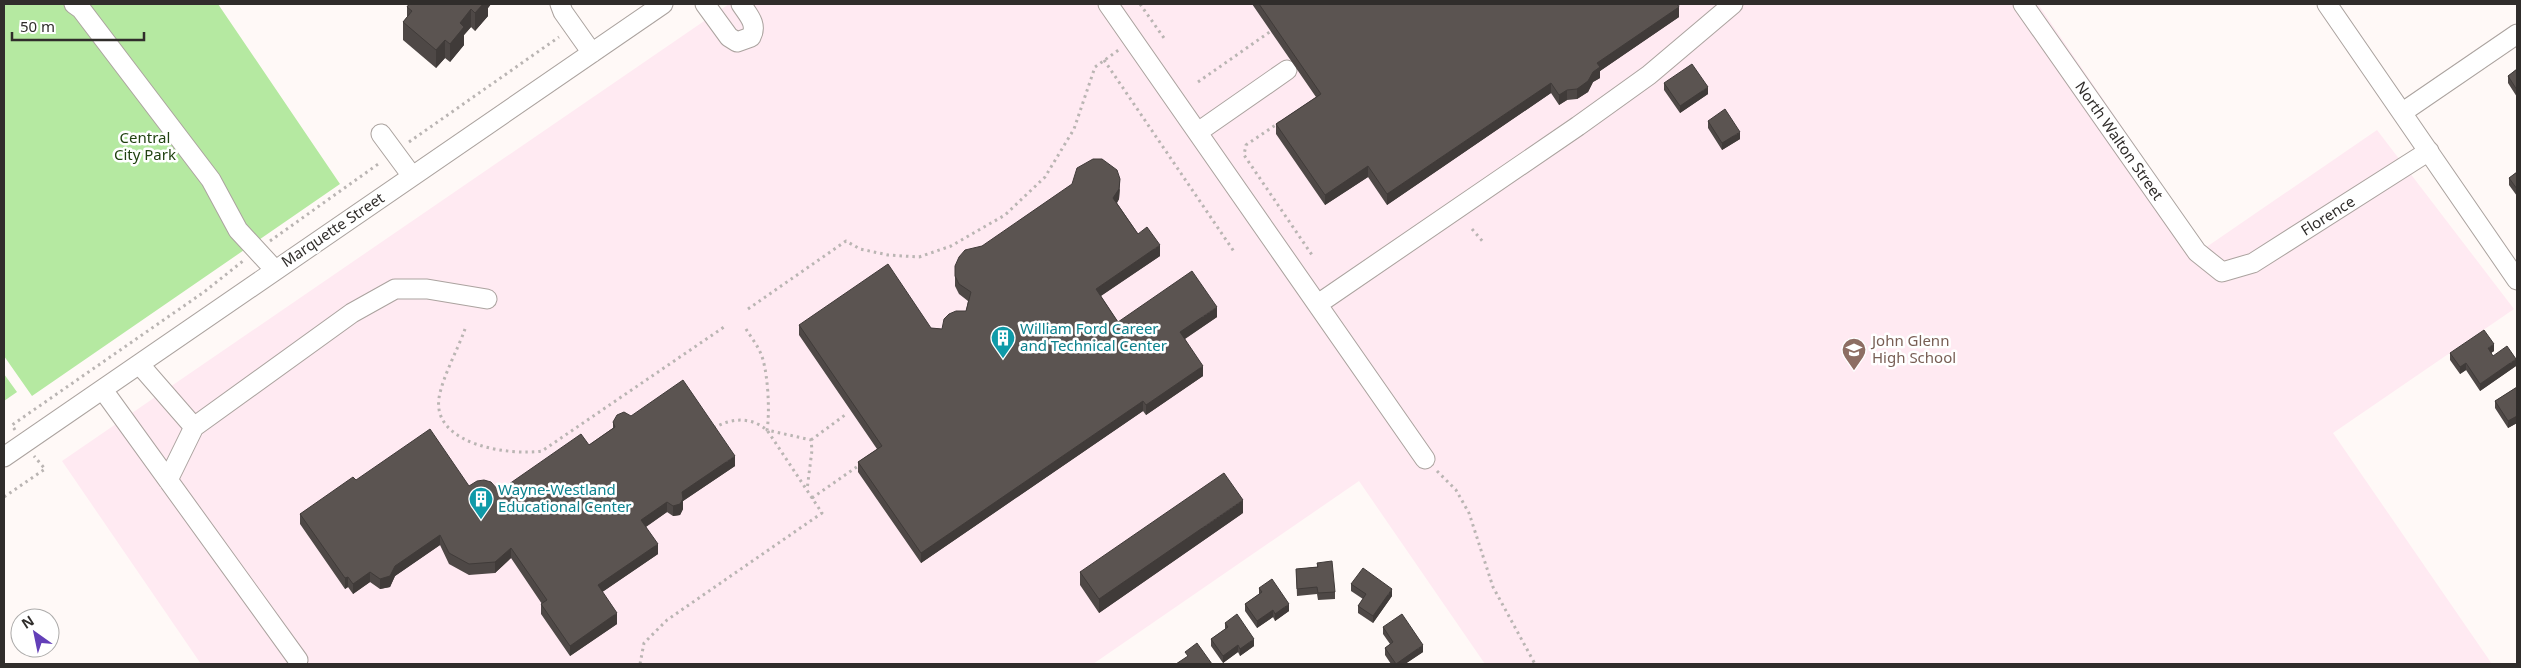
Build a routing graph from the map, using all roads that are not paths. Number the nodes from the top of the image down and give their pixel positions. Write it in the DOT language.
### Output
graph roads {
  1 [pos="74,4"];
  2 [pos="560,4"];
  3 [pos="705,4"];
  4 [pos="741,4"];
  5 [pos="1108,4"];
  6 [pos="1733,4"];
  7 [pos="2023,4"];
  8 [pos="2327,4"];
  9 [pos="654,6"];
  10 [pos="2517,34"];
  11 [pos="592,53"];
  12 [pos="1287,70"];
  13 [pos="2403,112"];
  14 [pos="1198,132"];
  15 [pos="381,134"];
  16 [pos="2429,151"];
  17 [pos="412,176"];
  18 [pos="275,270"];
  19 [pos="2222,272"];
  20 [pos="2517,280"];
  21 [pos="487,299"];
  22 [pos="1318,304"];
  23 [pos="140,365"];
  24 [pos="103,390"];
  25 [pos="194,427"];
  26 [pos="4,457"];
  27 [pos="1425,459"];
  28 [pos="168,480"];
  29 [pos="298,660"];
  1 -- 18 [label="street"];
  2 -- 11 [label="street"];
  3 -- 4 [label="street"];
  5 -- 14 [label="street"];
  6 -- 22 [label="street"];
  7 -- 19 [label="street, North Walton Street"];
  8 -- 13 [label="street"];
  9 -- 11 [label="street, Marquette Street"];
  10 -- 13 [label="street"];
  11 -- 17 [label="street, Marquette Street"];
  12 -- 14 [label="street"];
  13 -- 16 [label="street"];
  14 -- 22 [label="street"];
  15 -- 17 [label="street"];
  16 -- 19 [label="street, Florence"];
  16 -- 20 [label="street"];
  17 -- 18 [label="street, Marquette Street"];
  18 -- 23 [label="street, Marquette Street"];
  21 -- 25 [label="street"];
  22 -- 27 [label="street"];
  23 -- 24 [label="street, Marquette Street"];
  23 -- 25 [label="street"];
  24 -- 26 [label="street, Marquette Street"];
  24 -- 28 [label="street"];
  25 -- 28 [label="street"];
  28 -- 29 [label="street"];
}
